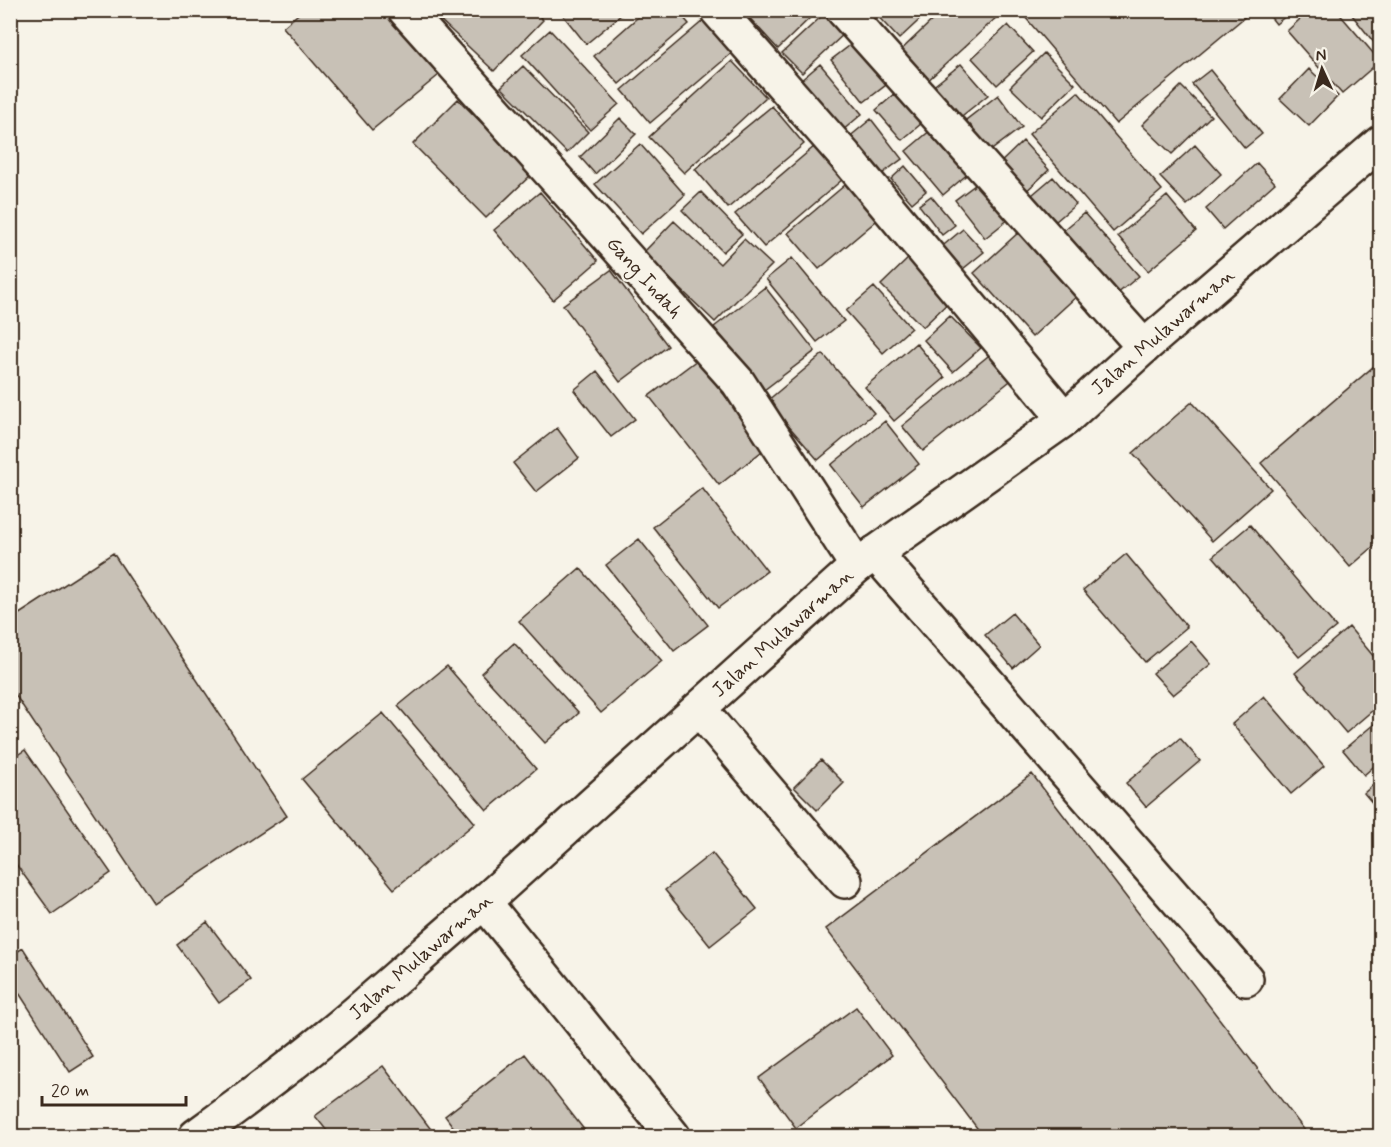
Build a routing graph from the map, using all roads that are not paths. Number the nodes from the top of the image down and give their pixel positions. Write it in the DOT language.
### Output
graph roads {
  1 [pos="405,10"];
  2 [pos="717,10"];
  3 [pos="843,10"];
  4 [pos="1380,143"];
  5 [pos="1144,347"];
  6 [pos="1065,419"];
  7 [pos="866,559"];
  8 [pos="699,709"];
  9 [pos="845,881"];
  10 [pos="484,902"];
  11 [pos="1246,979"];
  12 [pos="196,1137"];
  13 [pos="672,1137"];
  1 -- 7 [label="main road, Gang Indah"];
  2 -- 6 [label="main road"];
  3 -- 5 [label="main road"];
  4 -- 5 [label="main road, Jalan Mulawarman"];
  5 -- 6 [label="main road, Jalan Mulawarman"];
  6 -- 7 [label="main road, Jalan Mulawarman"];
  7 -- 8 [label="main road, Jalan Mulawarman"];
  7 -- 11 [label="main road, Gang Indah"];
  8 -- 9 [label="main road"];
  8 -- 10 [label="main road, Jalan Mulawarman"];
  10 -- 12 [label="main road, Jalan Mulawarman"];
  10 -- 13 [label="main road"];
}
